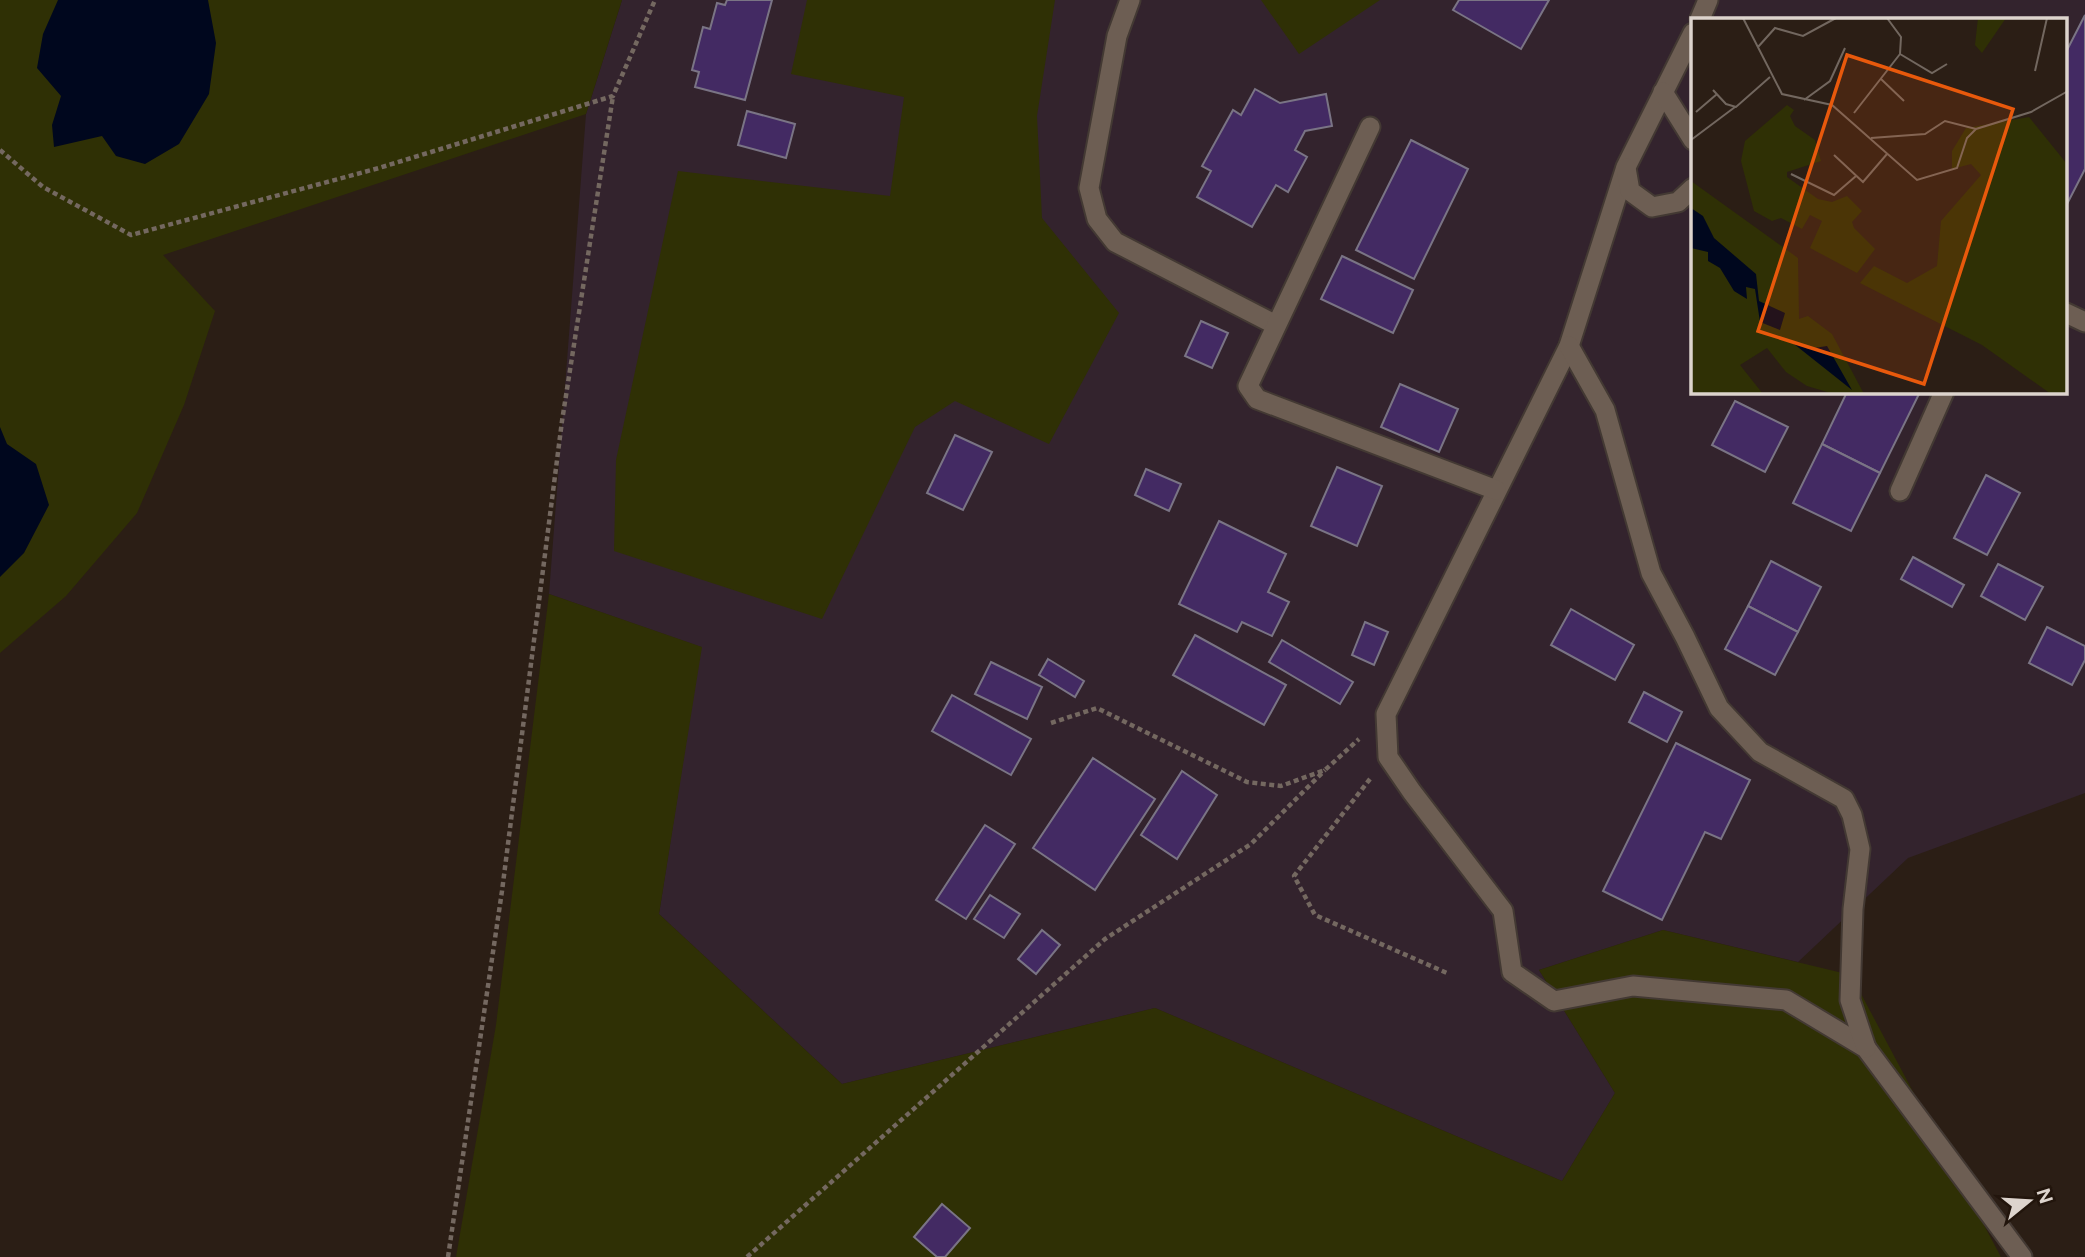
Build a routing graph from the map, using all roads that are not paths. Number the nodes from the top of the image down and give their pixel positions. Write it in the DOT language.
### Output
graph roads {
  1 [pos="1130,0"];
  2 [pos="1708,0"];
  3 [pos="1700,18"];
  4 [pos="1691,37"];
  5 [pos="1663,92"];
  6 [pos="1370,127"];
  7 [pos="1691,137"];
  8 [pos="1626,167"];
  9 [pos="1691,190"];
  10 [pos="2068,314"];
  11 [pos="2085,322"];
  12 [pos="1276,325"];
  13 [pos="1569,346"];
  14 [pos="1943,394"];
  15 [pos="1496,490"];
  16 [pos="1900,491"];
  17 [pos="1866,1048"];
  18 [pos="2022,1257"];
  1 -- 12 [label="lane"];
  2 -- 3 [label="lane"];
  4 -- 5 [label="lane"];
  5 -- 7 [label="lane"];
  5 -- 8 [label="lane"];
  6 -- 12 [label="lane"];
  8 -- 9 [label="lane"];
  8 -- 13 [label="lane"];
  10 -- 11 [label="lane"];
  12 -- 15 [label="lane"];
  13 -- 15 [label="lane"];
  13 -- 17 [label="lane"];
  14 -- 16 [label="lane"];
  15 -- 17 [label="lane"];
  17 -- 18 [label="lane"];
}
